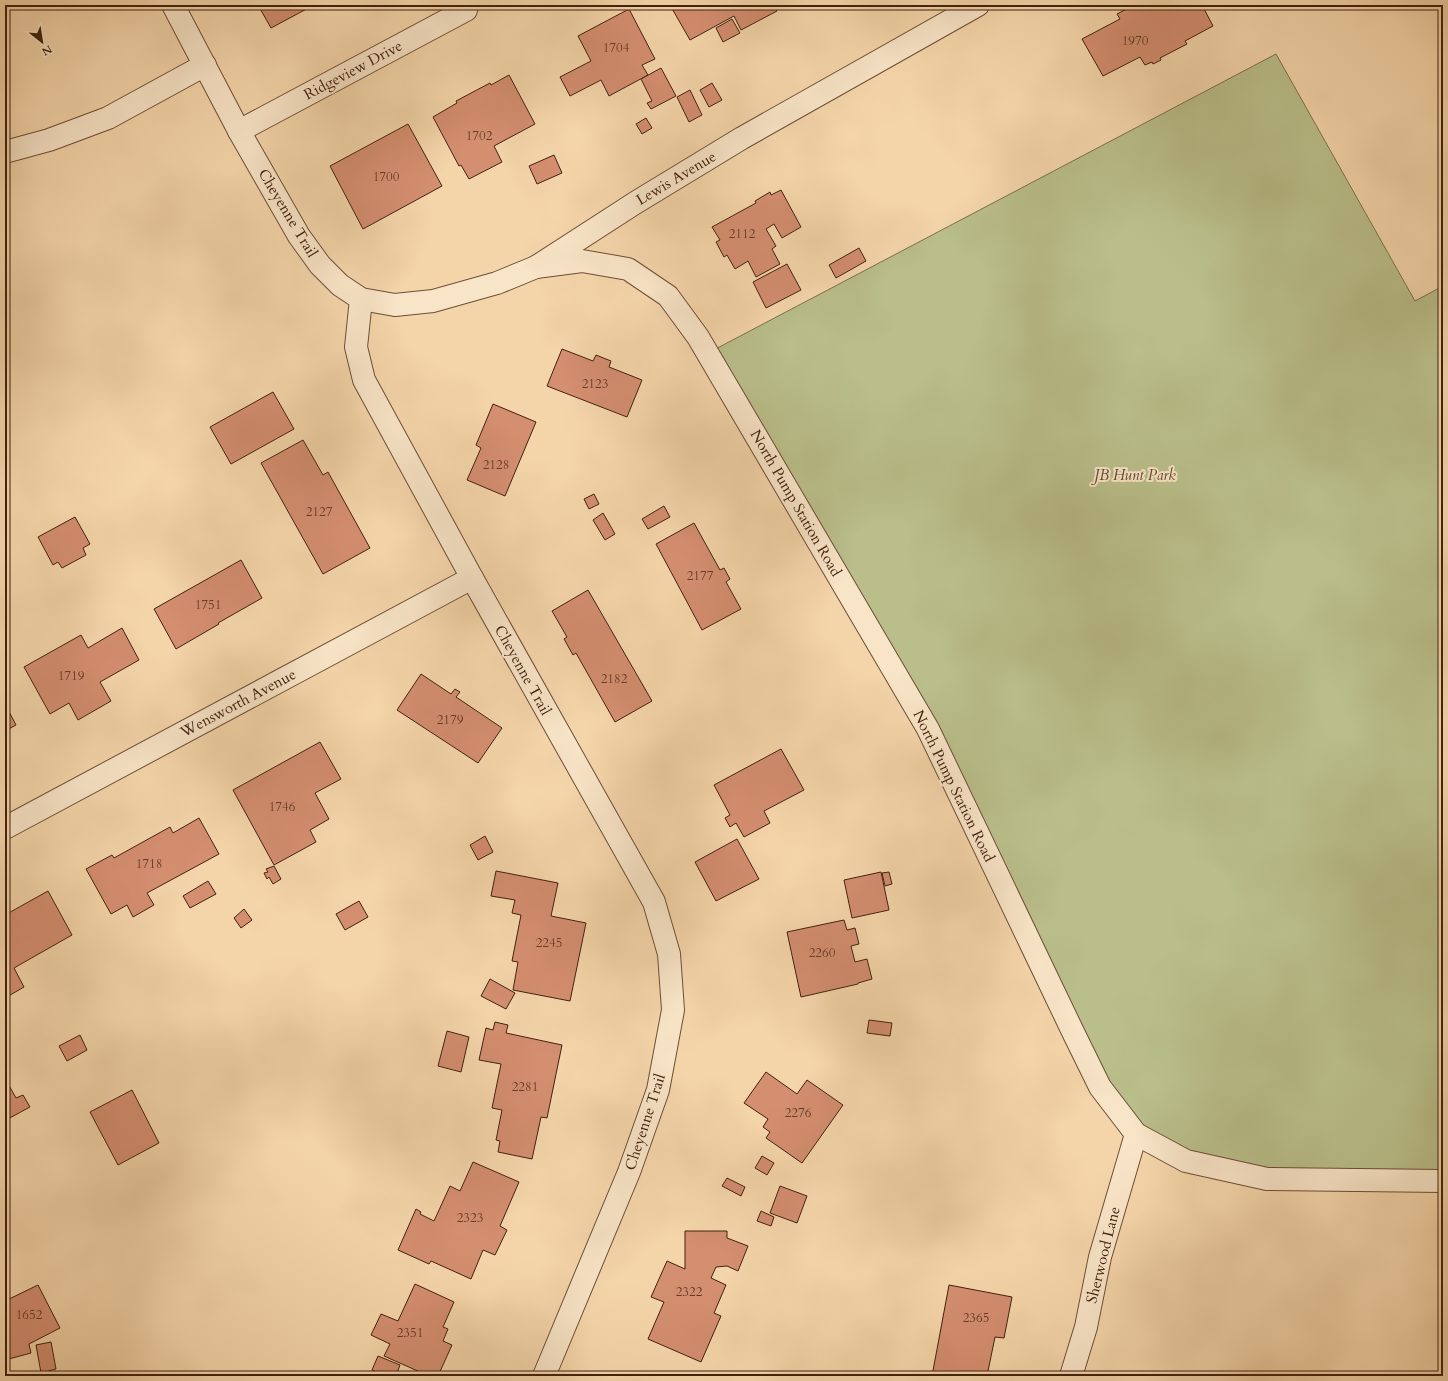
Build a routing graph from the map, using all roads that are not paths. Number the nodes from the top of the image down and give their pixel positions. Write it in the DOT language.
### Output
graph roads {
  1 [pos="173,5"];
  2 [pos="978,5"];
  3 [pos="468,6"];
  4 [pos="205,65"];
  5 [pos="239,131"];
  6 [pos="5,152"];
  7 [pos="536,267"];
  8 [pos="361,299"];
  9 [pos="472,578"];
  10 [pos="5,828"];
  11 [pos="1136,1134"];
  12 [pos="1443,1181"];
  13 [pos="544,1376"];
  14 [pos="1071,1376"];
  1 -- 4 [label="street, Cheyenne Trail"];
  2 -- 7 [label="street, Lewis Avenue"];
  3 -- 5 [label="street, Ridgeview Drive"];
  4 -- 5 [label="street, Cheyenne Trail"];
  4 -- 6 [label="street"];
  5 -- 8 [label="street, Cheyenne Trail"];
  7 -- 8 [label="street, Lewis Avenue"];
  7 -- 11 [label="street, North Pump Station Road"];
  8 -- 9 [label="street, Cheyenne Trail"];
  9 -- 10 [label="street, Wensworth Avenue"];
  9 -- 13 [label="street, Cheyenne Trail"];
  11 -- 12 [label="street, North Pump Station Road"];
  11 -- 14 [label="street, Sherwood Lane"];
}
